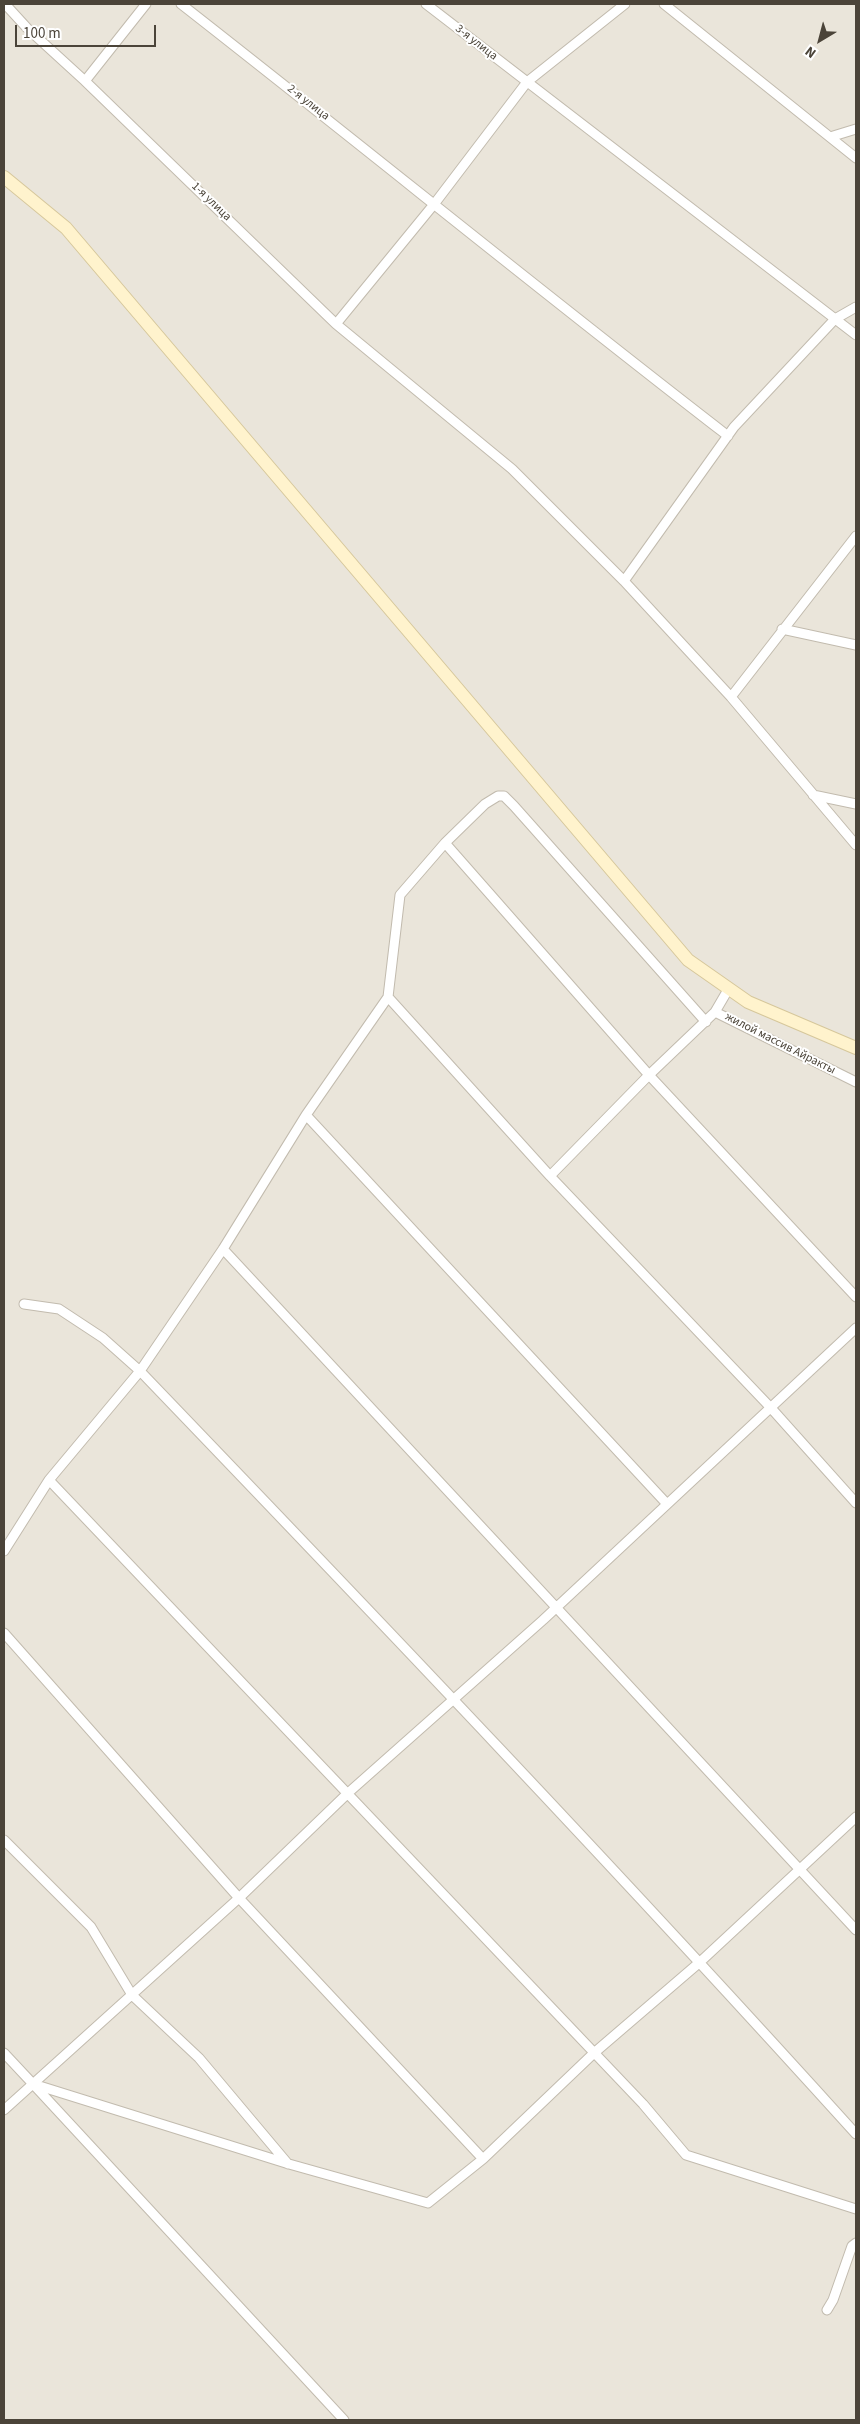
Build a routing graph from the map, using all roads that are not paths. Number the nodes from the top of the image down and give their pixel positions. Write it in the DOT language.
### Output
graph roads {
  1 [pos="5,4"];
  2 [pos="146,4"];
  3 [pos="181,4"];
  4 [pos="426,4"];
  5 [pos="625,4"];
  6 [pos="664,4"];
  7 [pos="85,81"];
  8 [pos="527,82"];
  9 [pos="856,130"];
  10 [pos="830,137"];
  11 [pos="856,158"];
  12 [pos="4,177"];
  13 [pos="435,203"];
  14 [pos="856,307"];
  15 [pos="834,319"];
  16 [pos="336,324"];
  17 [pos="856,335"];
  18 [pos="728,436"];
  19 [pos="856,536"];
  20 [pos="624,581"];
  21 [pos="782,630"];
  22 [pos="856,645"];
  23 [pos="732,697"];
  24 [pos="814,795"];
  25 [pos="856,804"];
  26 [pos="444,843"];
  27 [pos="856,845"];
  28 [pos="729,988"];
  29 [pos="388,997"];
  30 [pos="715,1012"];
  31 [pos="706,1022"];
  32 [pos="856,1048"];
  33 [pos="649,1075"];
  34 [pos="856,1082"];
  35 [pos="306,1114"];
  36 [pos="550,1176"];
  37 [pos="223,1249"];
  38 [pos="856,1297"];
  39 [pos="24,1304"];
  40 [pos="856,1328"];
  41 [pos="140,1371"];
  42 [pos="771,1408"];
  43 [pos="49,1480"];
  44 [pos="856,1503"];
  45 [pos="667,1504"];
  46 [pos="4,1551"];
  47 [pos="556,1608"];
  48 [pos="4,1633"];
  49 [pos="455,1700"];
  50 [pos="348,1793"];
  51 [pos="856,1817"];
  52 [pos="4,1840"];
  53 [pos="801,1868"];
  54 [pos="239,1898"];
  55 [pos="856,1930"];
  56 [pos="700,1962"];
  57 [pos="132,1996"];
  58 [pos="4,2053"];
  59 [pos="594,2053"];
  60 [pos="33,2084"];
  61 [pos="4,2110"];
  62 [pos="856,2134"];
  63 [pos="482,2159"];
  64 [pos="289,2164"];
  65 [pos="856,2209"];
  66 [pos="856,2243"];
  67 [pos="827,2310"];
  68 [pos="344,2420"];
  1 -- 7 [label="street, 1-я улица"];
  2 -- 7 [label="street"];
  3 -- 13 [label="street, 2-я улица"];
  4 -- 8 [label="street, 3-я улица"];
  5 -- 8 [label="street"];
  6 -- 10 [label="street"];
  7 -- 16 [label="street, 1-я улица"];
  8 -- 13 [label="street"];
  8 -- 15 [label="street, 3-я улица"];
  9 -- 10 [label="street"];
  10 -- 11 [label="street"];
  12 -- 28 [label="main road"];
  13 -- 16 [label="street"];
  13 -- 18 [label="street, 2-я улица"];
  14 -- 15 [label="street"];
  15 -- 17 [label="street, 3-я улица"];
  15 -- 18 [label="street"];
  16 -- 20 [label="street, 1-я улица"];
  18 -- 20 [label="street"];
  19 -- 21 [label="street"];
  20 -- 23 [label="street, 1-я улица"];
  21 -- 22 [label="street"];
  21 -- 23 [label="street"];
  23 -- 24 [label="street, 1-я улица"];
  24 -- 25 [label="street"];
  24 -- 27 [label="street, 1-я улица"];
  26 -- 29 [label="street"];
  26 -- 31 [label="street"];
  26 -- 33 [label="street"];
  28 -- 30 [label="street"];
  28 -- 32 [label="main road"];
  29 -- 35 [label="street"];
  29 -- 36 [label="street"];
  30 -- 31 [label="street, жилой массив Айракты"];
  30 -- 34 [label="street, жилой массив Айракты"];
  31 -- 33 [label="street, жилой массив Айракты"];
  33 -- 36 [label="street, жилой массив Айракты"];
  33 -- 38 [label="street"];
  35 -- 37 [label="street"];
  35 -- 45 [label="street"];
  36 -- 42 [label="street"];
  37 -- 41 [label="street"];
  37 -- 47 [label="street"];
  39 -- 41 [label="street"];
  40 -- 42 [label="street"];
  41 -- 43 [label="street"];
  41 -- 49 [label="street"];
  42 -- 44 [label="street"];
  42 -- 45 [label="street"];
  43 -- 46 [label="street"];
  43 -- 50 [label="street"];
  45 -- 47 [label="street"];
  47 -- 49 [label="street"];
  47 -- 53 [label="street"];
  48 -- 54 [label="street"];
  49 -- 50 [label="street"];
  49 -- 56 [label="street"];
  50 -- 54 [label="street"];
  50 -- 59 [label="street"];
  51 -- 53 [label="street"];
  52 -- 57 [label="street"];
  53 -- 55 [label="street"];
  53 -- 56 [label="street"];
  54 -- 57 [label="street"];
  54 -- 63 [label="street"];
  56 -- 59 [label="street"];
  56 -- 62 [label="street"];
  57 -- 60 [label="street"];
  57 -- 64 [label="street"];
  58 -- 60 [label="street"];
  59 -- 63 [label="street"];
  59 -- 65 [label="street"];
  60 -- 61 [label="street"];
  60 -- 64 [label="street"];
  60 -- 68 [label="street"];
  63 -- 64 [label="street"];
  66 -- 67 [label="street"];
}
